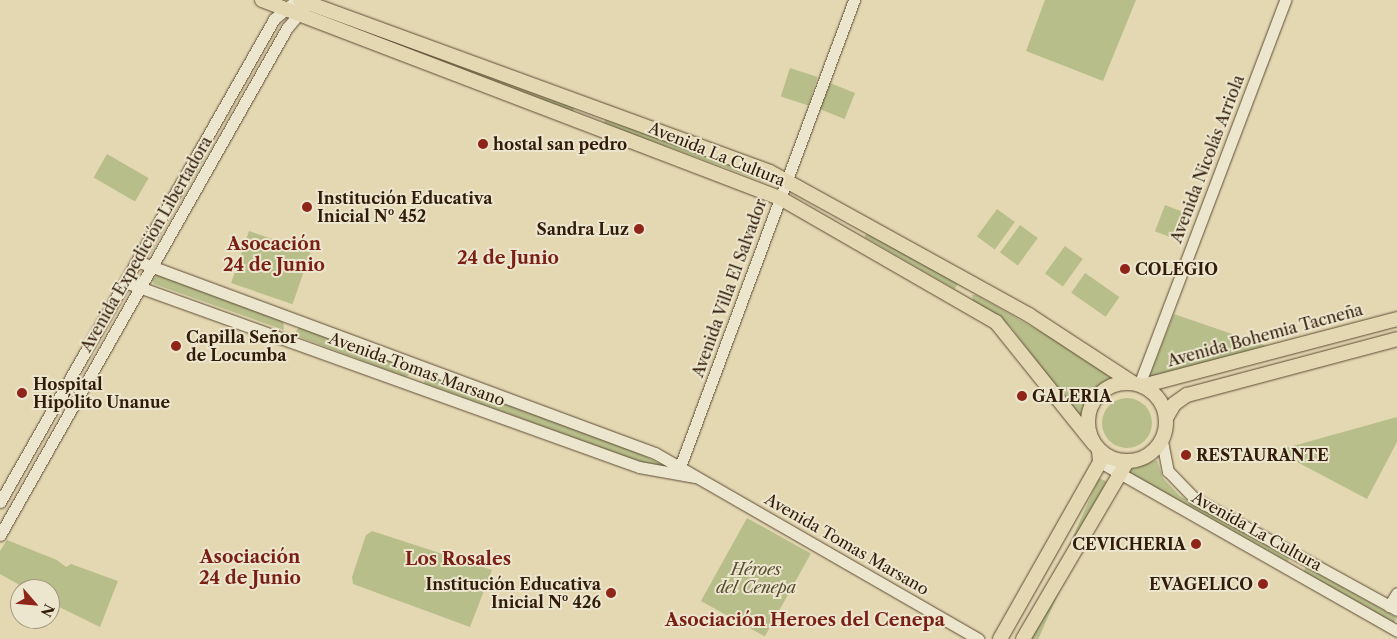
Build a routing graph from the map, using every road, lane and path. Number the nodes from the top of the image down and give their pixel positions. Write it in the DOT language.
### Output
graph roads {
  1 [pos="262,0"];
  2 [pos="854,0"];
  3 [pos="1285,0"];
  4 [pos="304,1"];
  5 [pos="284,10"];
  6 [pos="298,16"];
  7 [pos="786,180"];
  8 [pos="780,198"];
  9 [pos="865,225"];
  10 [pos="856,238"];
  11 [pos="137,261"];
  12 [pos="153,267"];
  13 [pos="125,282"];
  14 [pos="143,286"];
  15 [pos="1397,319"];
  16 [pos="1397,339"];
  17 [pos="1138,385"];
  18 [pos="1166,418"];
  19 [pos="1162,441"];
  20 [pos="1098,452"];
  21 [pos="1124,468"];
  22 [pos="678,470"];
  23 [pos="0,502"];
  24 [pos="0,535"];
  25 [pos="1397,593"];
  26 [pos="1393,608"];
  27 [pos="1397,631"];
  28 [pos="978,639"];
  29 [pos="1000,639"];
  30 [pos="1023,639"];
  1 -- 5 [label="main road, Avenida La Cultura"];
  2 -- 7 [label="street, Avenida Villa El Salvador"];
  3 -- 17 [label="street, Avenida Nicolás Arriola"];
  4 -- 5 [label="street, Avenida Expedición Libertadora"];
  4 -- 6 [label="street, Avenida Expedición Libertadora"];
  4 -- 7 [label="main road, Avenida La Cultura"];
  5 -- 6 [label="main road, Avenida La Cultura"];
  5 -- 11 [label="street, Avenida Expedición Libertadora"];
  6 -- 8 [label="main road, Avenida La Cultura"];
  6 -- 12 [label="street, Avenida Expedición Libertadora"];
  7 -- 8 [label="street, Avenida Villa El Salvador"];
  7 -- 9 [label="main road, Avenida La Cultura"];
  8 -- 10 [label="main road, Avenida La Cultura"];
  8 -- 22 [label="street, Avenida Villa El Salvador"];
  9 -- 10 [label="main road"];
  9 -- 17 [label="main road, Avenida La Cultura"];
  10 -- 20 [label="main road, Avenida La Cultura"];
  11 -- 12 [label="street, Avenida Tomas Marsano"];
  11 -- 13 [label="street, Avenida Expedición Libertadora"];
  12 -- 14 [label="street, Avenida Expedición Libertadora"];
  12 -- 22 [label="street, Avenida Tomas Marsano"];
  13 -- 14 [label="street, Avenida Tomas Marsano"];
  13 -- 23 [label="street, Avenida Expedición Libertadora"];
  14 -- 22 [label="street, Avenida Tomas Marsano"];
  14 -- 24 [label="street, Avenida Expedición Libertadora"];
  15 -- 17 [label="main road, Avenida Bohemia Tacneña"];
  16 -- 18 [label="main road"];
  17 -- 18 [label="main road"];
  17 -- 20 [label="main road"];
  18 -- 19 [label="main road"];
  19 -- 21 [label="main road"];
  19 -- 26 [label="street, Avenida La Cultura"];
  20 -- 21 [label="main road"];
  20 -- 29 [label="main road"];
  21 -- 27 [label="street, Avenida La Cultura"];
  21 -- 30 [label="main road"];
  22 -- 28 [label="street, Avenida Tomas Marsano"];
  25 -- 26 [label="street"];
}
